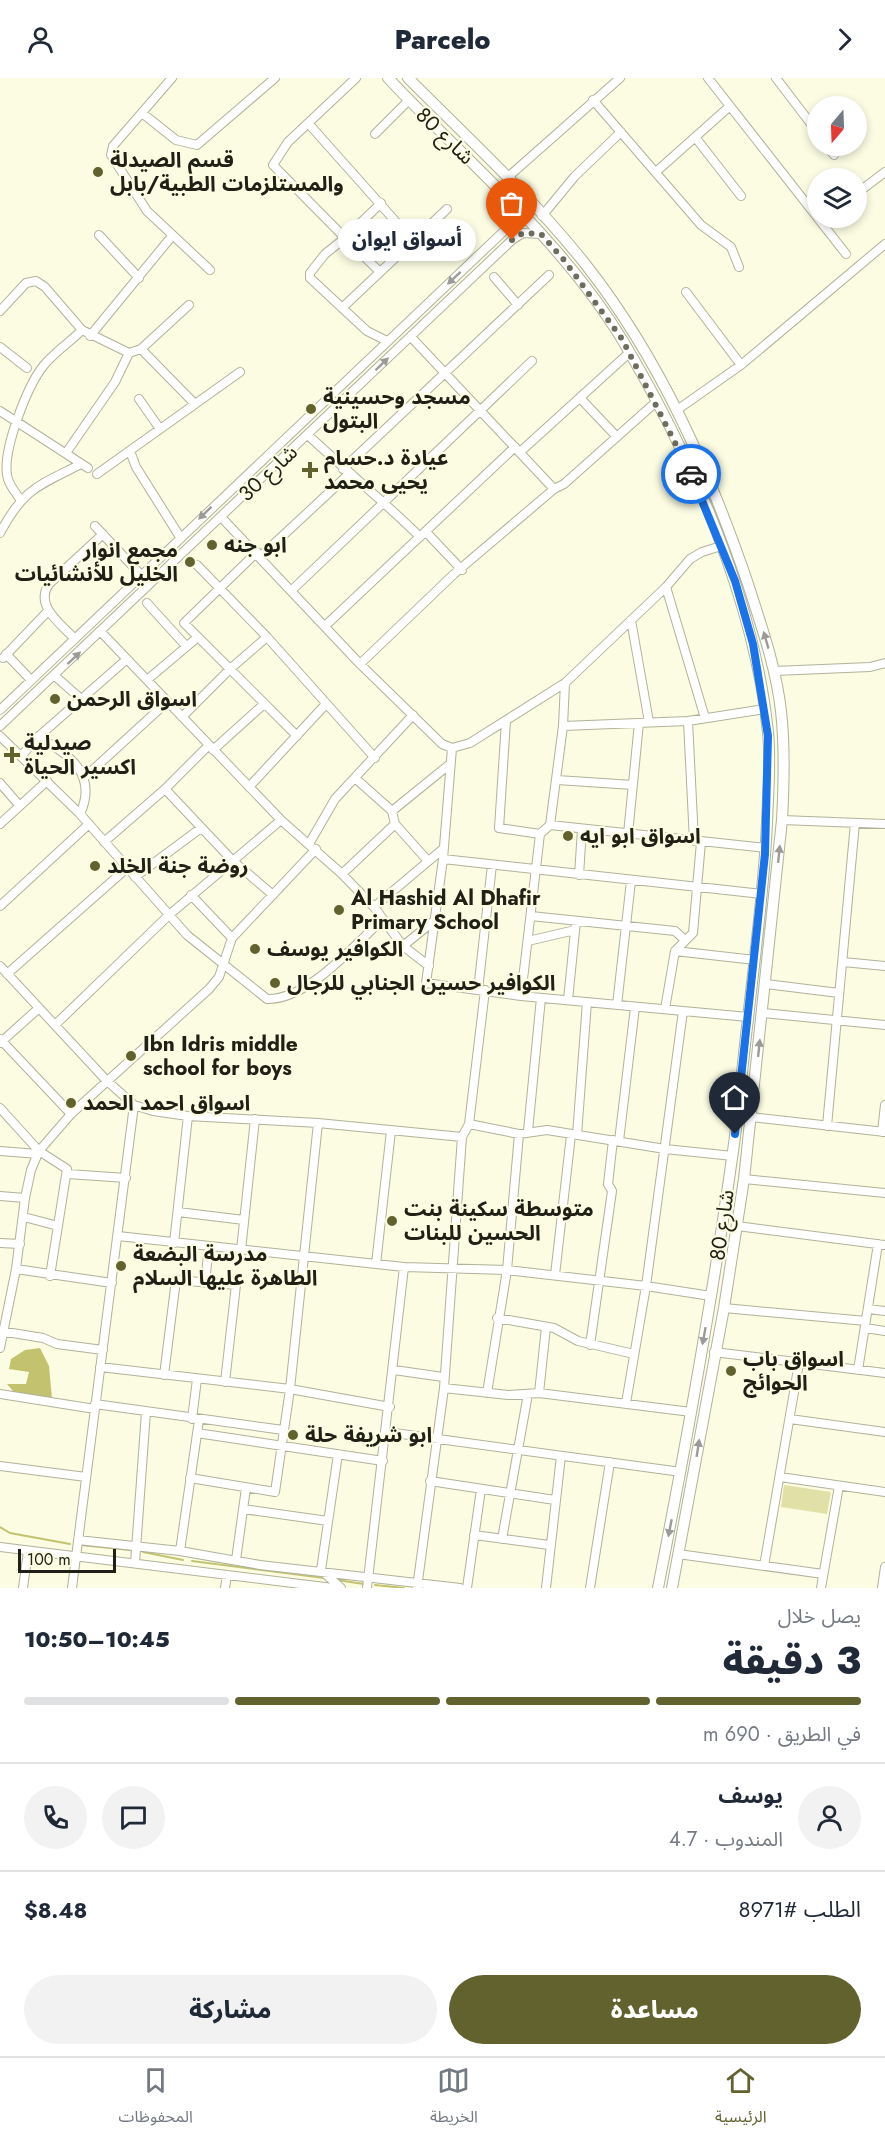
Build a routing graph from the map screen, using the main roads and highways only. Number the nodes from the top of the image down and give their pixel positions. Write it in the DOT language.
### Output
graph roads {
  1 [pos="388,78"];
  2 [pos="408,78"];
  3 [pos="739,1100"];
  4 [pos="753,1101"];
  5 [pos="735,1134"];
  6 [pos="749,1134"];
  7 [pos="658,1588"];
  8 [pos="672,1588"];
  1 -- 3 [label="main road, شارع 80"];
  4 -- 2 [label="main road, شارع 80, one-way"];
  3 -- 4 [label="main road"];
  3 -- 5 [label="main road, شارع 80"];
  4 -- 6 [label="main road, شارع 80"];
  5 -- 6 [label="main road"];
  5 -- 7 [label="main road, شارع 80, one-way"];
  8 -- 6 [label="main road, شارع 80, one-way"];
}
